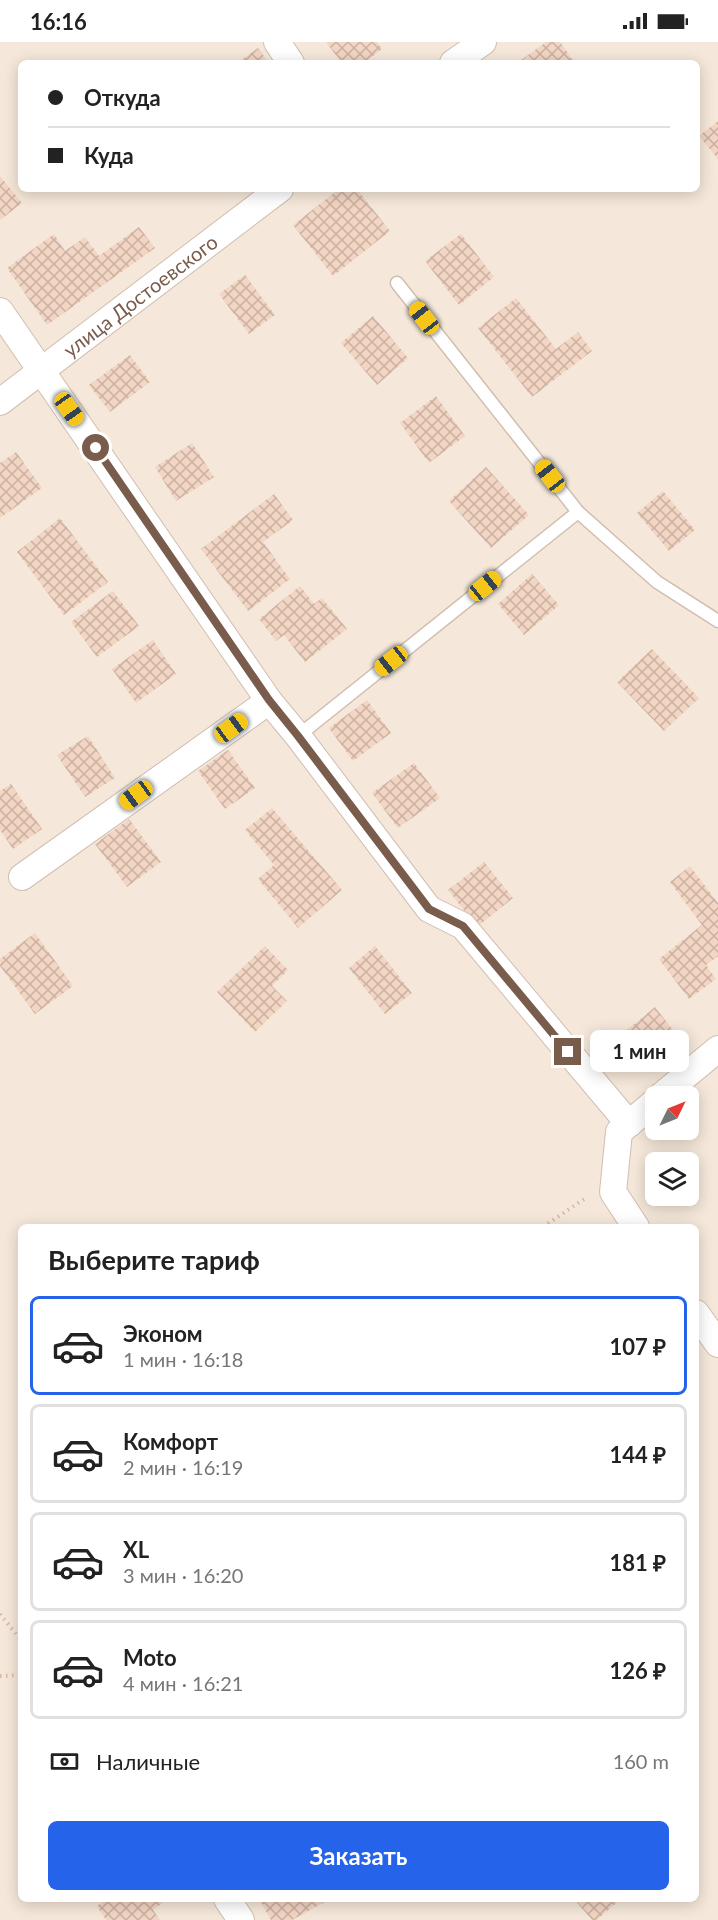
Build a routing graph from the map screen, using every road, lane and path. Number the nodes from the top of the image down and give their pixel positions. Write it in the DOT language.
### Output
graph roads {
  1 [pos="277,42"];
  2 [pos="483,42"];
  3 [pos="289,60"];
  4 [pos="457,60"];
  5 [pos="276,192"];
  6 [pos="397,283"];
  7 [pos="0,310"];
  8 [pos="43,370"];
  9 [pos="0,402"];
  10 [pos="578,512"];
  11 [pos="718,621"];
  12 [pos="269,700"];
  13 [pos="298,736"];
  14 [pos="22,877"];
  15 [pos="718,1048"];
  16 [pos="673,1086"];
  17 [pos="645,1110"];
  18 [pos="624,1128"];
  19 [pos="613,1192"];
  20 [pos="547,1224"];
  21 [pos="634,1224"];
  22 [pos="699,1317"];
  23 [pos="718,1344"];
  24 [pos="0,1614"];
  25 [pos="18,1636"];
  26 [pos="18,1675"];
  27 [pos="0,1676"];
  28 [pos="229,1902"];
  29 [pos="241,1920"];
  1 -- 3 [label="street"];
  2 -- 4 [label="street"];
  5 -- 8 [label="street, улица Достоевского"];
  6 -- 10 [label="lane"];
  7 -- 8 [label="street"];
  8 -- 9 [label="street, улица Достоевского"];
  8 -- 12 [label="street"];
  10 -- 11 [label="lane"];
  10 -- 13 [label="lane"];
  12 -- 13 [label="street"];
  12 -- 14 [label="street"];
  13 -- 18 [label="street"];
  15 -- 16 [label="street"];
  17 -- 18 [label="street"];
  18 -- 19 [label="street"];
  19 -- 20 [label="path"];
  19 -- 21 [label="street"];
  22 -- 23 [label="street"];
  24 -- 25 [label="path"];
  26 -- 27 [label="path"];
  28 -- 29 [label="street"];
}
